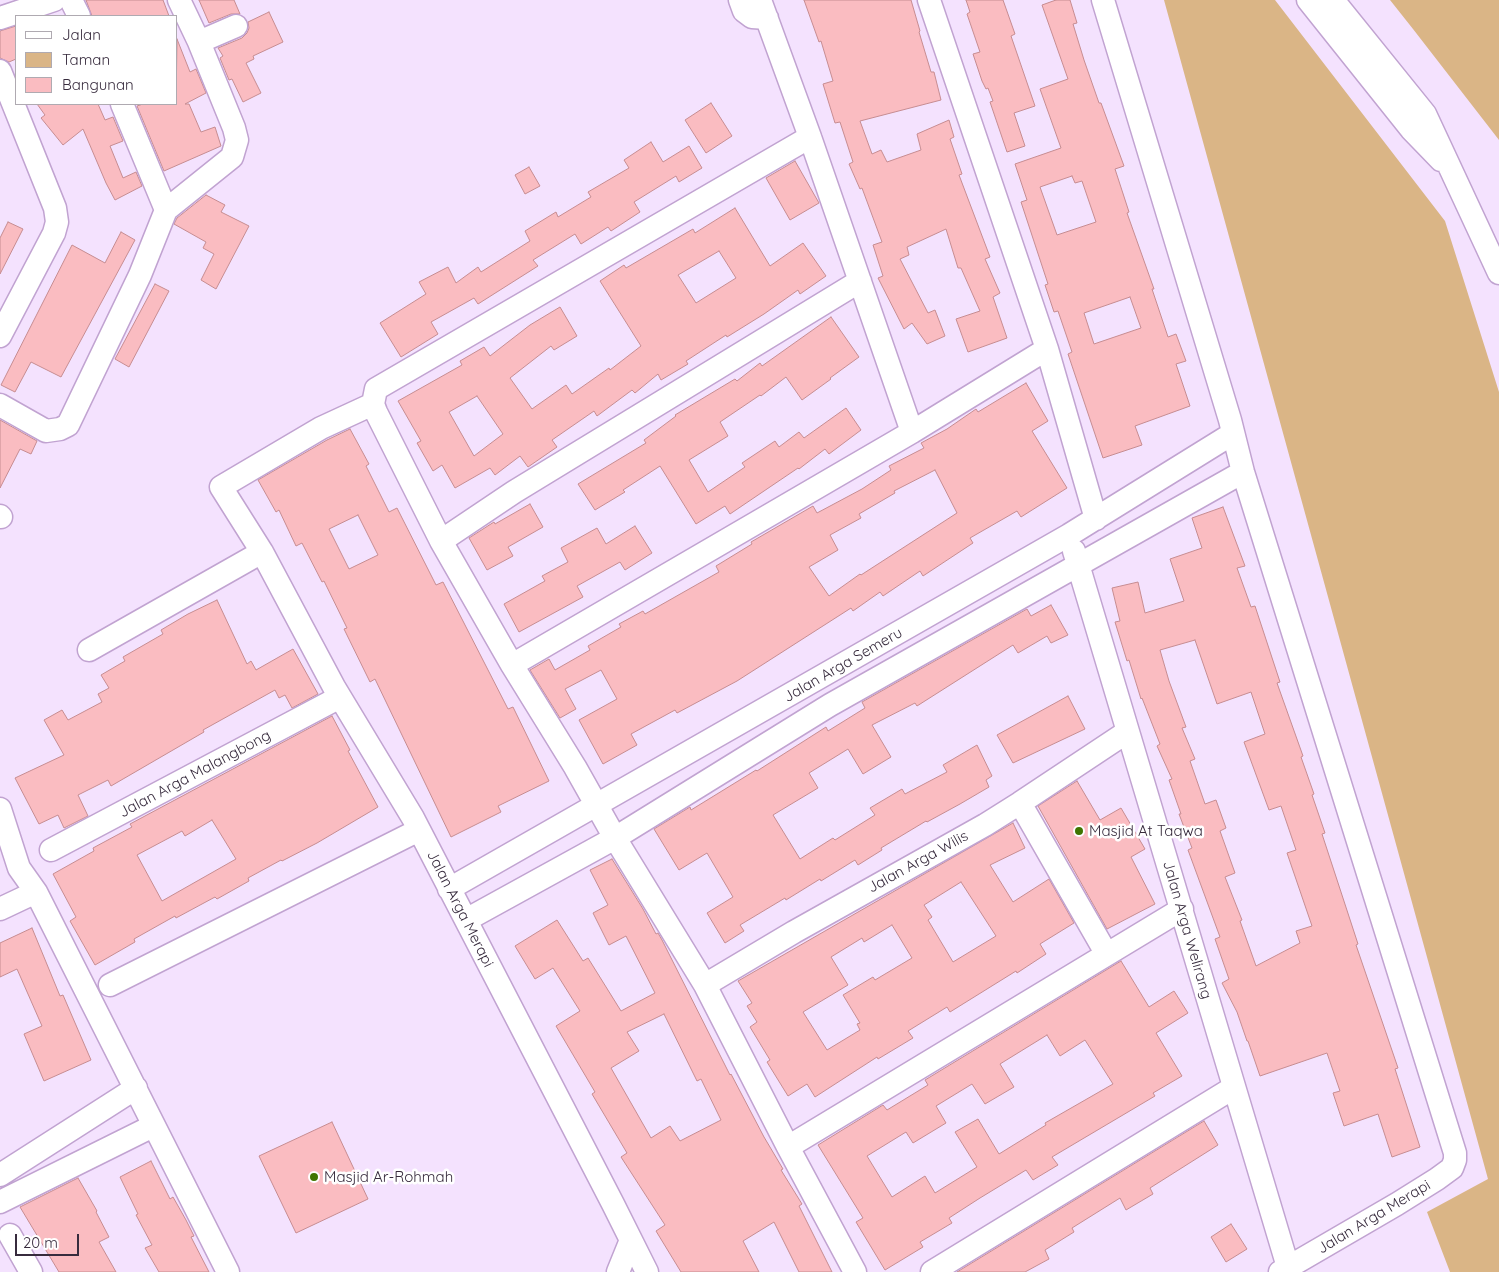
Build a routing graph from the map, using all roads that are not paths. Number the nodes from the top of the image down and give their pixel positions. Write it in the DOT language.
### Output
graph roads {
  1 [pos="54,0"];
  2 [pos="71,0"];
  3 [pos="179,0"];
  4 [pos="740,0"];
  5 [pos="929,0"];
  6 [pos="1103,0"];
  7 [pos="1308,0"];
  8 [pos="1334,0"];
  9 [pos="763,9"];
  10 [pos="78,15"];
  11 [pos="0,18"];
  12 [pos="236,26"];
  13 [pos="199,42"];
  14 [pos="0,71"];
  15 [pos="122,105"];
  16 [pos="810,137"];
  17 [pos="1454,174"];
  18 [pos="166,210"];
  19 [pos="1499,273"];
  20 [pos="860,281"];
  21 [pos="0,336"];
  22 [pos="1047,349"];
  23 [pos="373,404"];
  24 [pos="0,405"];
  25 [pos="912,432"];
  26 [pos="1232,434"];
  27 [pos="1243,472"];
  28 [pos="1096,519"];
  29 [pos="1069,536"];
  30 [pos="441,541"];
  31 [pos="262,552"];
  32 [pos="1078,564"];
  33 [pos="89,650"];
  34 [pos="512,665"];
  35 [pos="340,697"];
  36 [pos="1127,732"];
  37 [pos="1020,803"];
  38 [pos="597,806"];
  39 [pos="0,809"];
  40 [pos="419,830"];
  41 [pos="615,838"];
  42 [pos="51,850"];
  43 [pos="450,890"];
  44 [pos="36,892"];
  45 [pos="0,909"];
  46 [pos="1182,909"];
  47 [pos="466,920"];
  48 [pos="1106,953"];
  49 [pos="110,985"];
  50 [pos="705,985"];
  51 [pos="136,1088"];
  52 [pos="1233,1088"];
  53 [pos="153,1126"];
  54 [pos="788,1147"];
  55 [pos="0,1175"];
  56 [pos="0,1202"];
  57 [pos="10,1235"];
  58 [pos="631,1240"];
  59 [pos="1284,1270"];
  60 [pos="30,1272"];
  61 [pos="228,1272"];
  62 [pos="618,1272"];
  63 [pos="647,1272"];
  64 [pos="855,1272"];
  65 [pos="932,1272"];
  1 -- 11 [label="street"];
  2 -- 10 [label="street"];
  3 -- 13 [label="street"];
  4 -- 9 [label="street"];
  5 -- 22 [label="street"];
  6 -- 26 [label="street"];
  7 -- 17 [label="street"];
  8 -- 17 [label="street"];
  9 -- 16 [label="street"];
  12 -- 13 [label="street"];
  13 -- 18 [label="street"];
  14 -- 21 [label="street"];
  15 -- 18 [label="street"];
  16 -- 20 [label="street"];
  16 -- 23 [label="street"];
  17 -- 19 [label="street"];
  18 -- 24 [label="street"];
  20 -- 25 [label="street"];
  20 -- 30 [label="street"];
  22 -- 25 [label="street"];
  22 -- 28 [label="street"];
  23 -- 30 [label="street"];
  23 -- 31 [label="street, Jalan Arga Merapi"];
  25 -- 34 [label="street"];
  26 -- 27 [label="street"];
  26 -- 28 [label="street, Jalan Arga Semeru"];
  27 -- 32 [label="street, Jalan Arga Semeru"];
  27 -- 59 [label="street, Jalan Arga Merapi"];
  28 -- 29 [label="street, Jalan Arga Semeru"];
  29 -- 32 [label="street, Jalan Arga Welirang"];
  29 -- 38 [label="street, Jalan Arga Semeru"];
  30 -- 34 [label="street"];
  31 -- 33 [label="street"];
  31 -- 35 [label="street, Jalan Arga Merapi"];
  32 -- 36 [label="street, Jalan Arga Welirang"];
  32 -- 41 [label="street, Jalan Arga Semeru"];
  34 -- 38 [label="street"];
  35 -- 40 [label="street, Jalan Arga Merapi"];
  35 -- 42 [label="street, Jalan Arga Malangbong"];
  36 -- 37 [label="street, Jalan Arga Wilis"];
  36 -- 46 [label="street, Jalan Arga Welirang"];
  37 -- 48 [label="street"];
  37 -- 50 [label="street, Jalan Arga Wilis"];
  38 -- 41 [label="street"];
  38 -- 43 [label="street, Jalan Arga Semeru"];
  39 -- 44 [label="street"];
  40 -- 43 [label="street, Jalan Arga Merapi"];
  40 -- 49 [label="street"];
  41 -- 47 [label="street, Jalan Arga Semeru"];
  41 -- 50 [label="street"];
  43 -- 47 [label="street, Jalan Arga Merapi"];
  44 -- 45 [label="street"];
  44 -- 51 [label="street"];
  46 -- 48 [label="street"];
  46 -- 52 [label="street, Jalan Arga Welirang"];
  47 -- 58 [label="street, Jalan Arga Merapi"];
  48 -- 54 [label="street"];
  50 -- 54 [label="street"];
  51 -- 53 [label="street"];
  51 -- 55 [label="street"];
  52 -- 59 [label="street, Jalan Arga Welirang"];
  52 -- 65 [label="street"];
  53 -- 56 [label="street"];
  53 -- 61 [label="street"];
  54 -- 64 [label="street"];
  57 -- 60 [label="street"];
  58 -- 62 [label="street"];
  58 -- 63 [label="street, Jalan Arga Merapi"];
}
